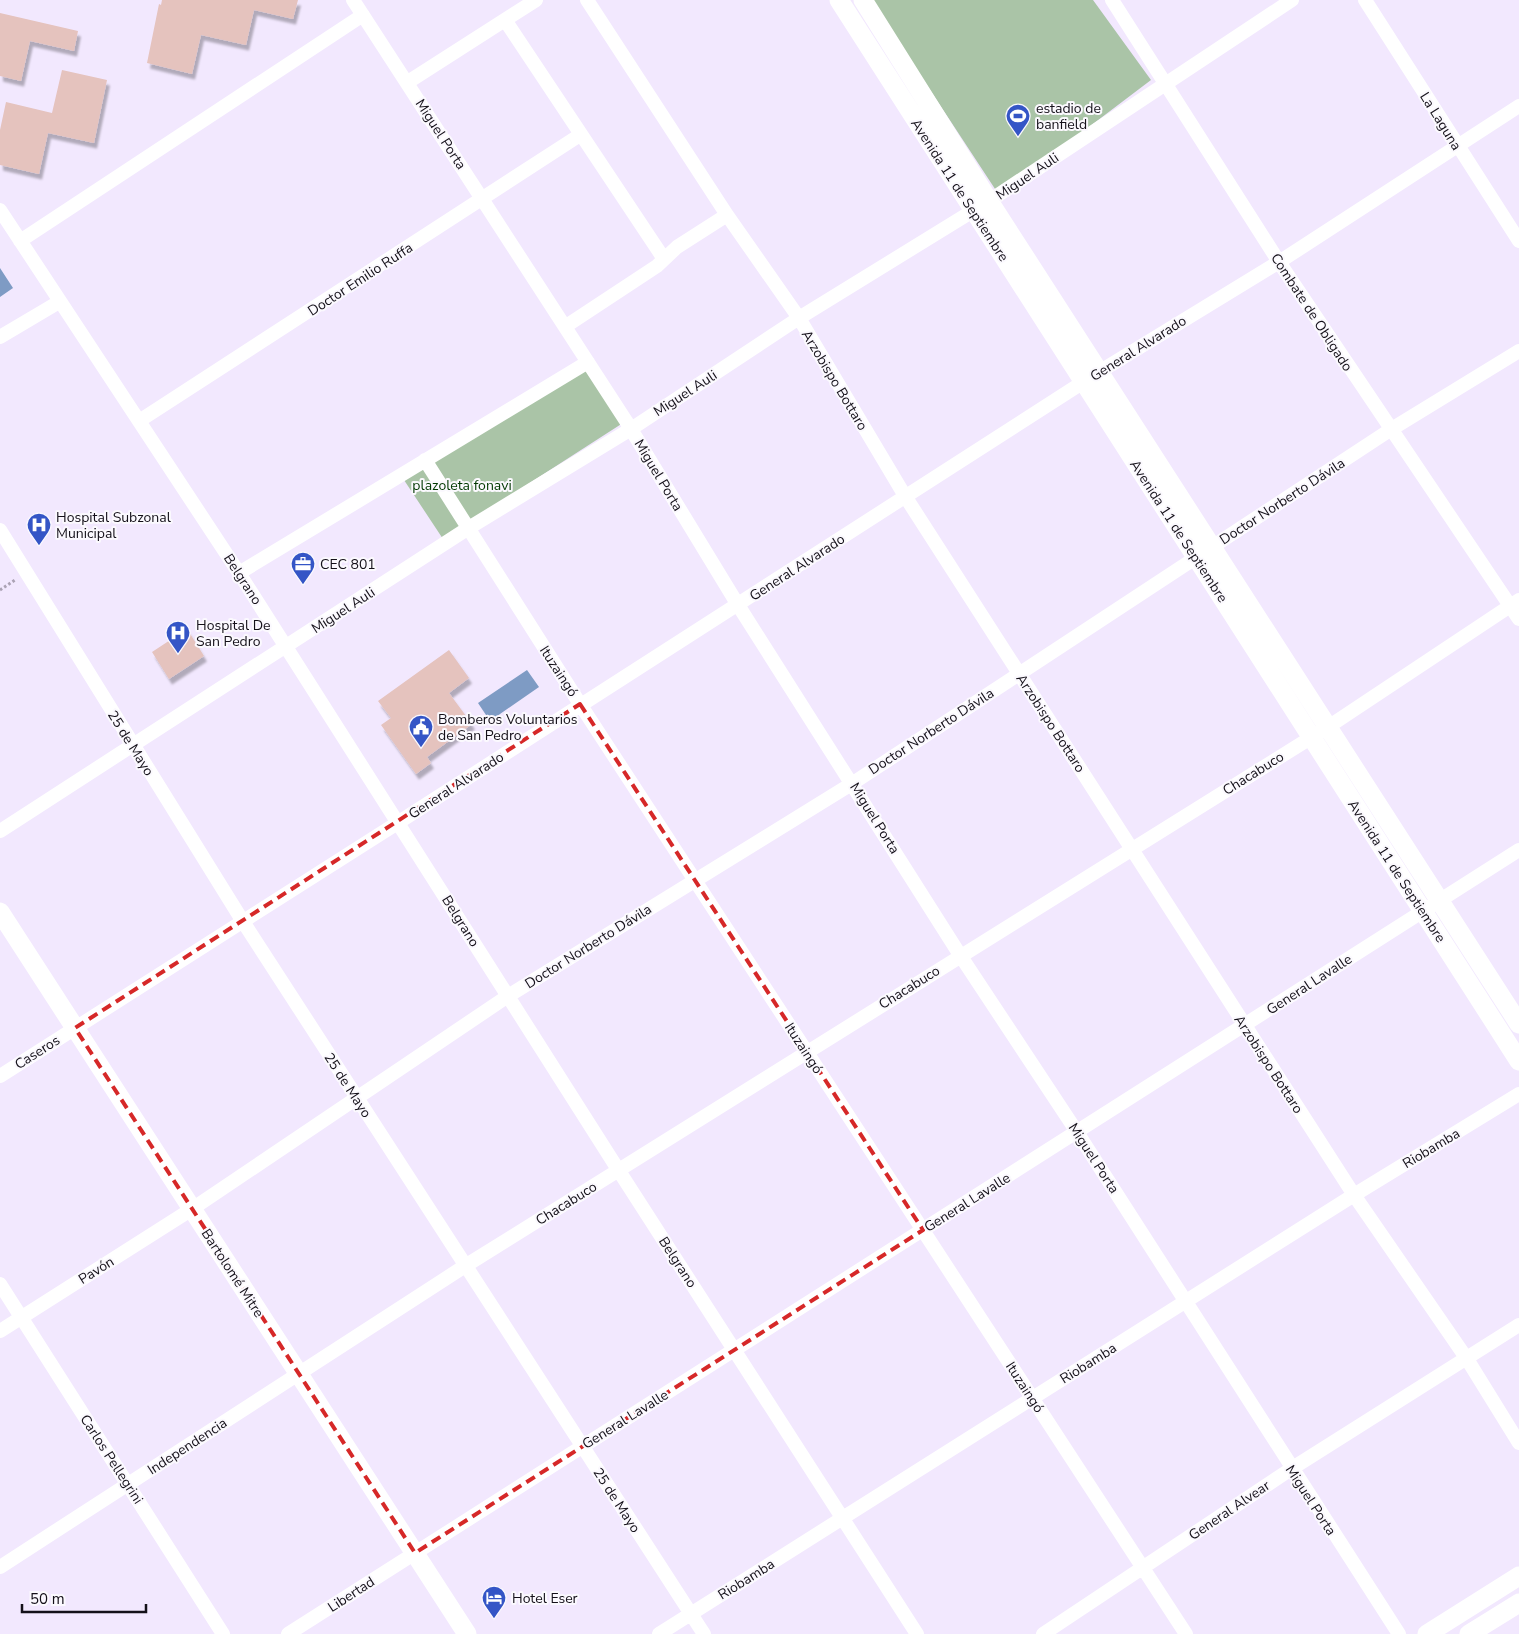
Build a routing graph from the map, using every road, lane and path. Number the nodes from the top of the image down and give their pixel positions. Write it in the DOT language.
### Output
graph roads {
  1 [pos="353,0"];
  2 [pos="536,0"];
  3 [pos="587,0"];
  4 [pos="838,0"];
  5 [pos="863,0"];
  6 [pos="1112,0"];
  7 [pos="1292,0"];
  8 [pos="1364,0"];
  9 [pos="362,15"];
  10 [pos="505,20"];
  11 [pos="408,82"];
  12 [pos="1166,84"];
  13 [pos="1519,106"];
  14 [pos="580,135"];
  15 [pos="1456,146"];
  16 [pos="483,199"];
  17 [pos="982,206"];
  18 [pos="0,210"];
  19 [pos="727,215"];
  20 [pos="1519,241"];
  21 [pos="20,242"];
  22 [pos="664,259"];
  23 [pos="1279,262"];
  24 [pos="60,302"];
  25 [pos="799,318"];
  26 [pos="566,326"];
  27 [pos="0,337"];
  28 [pos="1519,351"];
  29 [pos="588,362"];
  30 [pos="1099,372"];
  31 [pos="1083,382"];
  32 [pos="139,421"];
  33 [pos="631,428"];
  34 [pos="1390,430"];
  35 [pos="425,460"];
  36 [pos="905,496"];
  37 [pos="467,529"];
  38 [pos="0,530"];
  39 [pos="1212,547"];
  40 [pos="1196,558"];
  41 [pos="239,573"];
  42 [pos="1515,603"];
  43 [pos="738,605"];
  44 [pos="1519,619"];
  45 [pos="287,647"];
  46 [pos="1019,673"];
  47 [pos="580,704"];
  48 [pos="1328,727"];
  49 [pos="1311,737"];
  50 [pos="133,746"];
  51 [pos="853,783"];
  52 [pos="399,822"];
  53 [pos="0,831"];
  54 [pos="1132,849"];
  55 [pos="1519,850"];
  56 [pos="694,879"];
  57 [pos="1439,900"];
  58 [pos="1422,910"];
  59 [pos="0,912"];
  60 [pos="242,920"];
  61 [pos="960,955"];
  62 [pos="508,996"];
  63 [pos="1519,1024"];
  64 [pos="1245,1025"];
  65 [pos="74,1028"];
  66 [pos="806,1051"];
  67 [pos="1519,1061"];
  68 [pos="0,1076"];
  69 [pos="1519,1094"];
  70 [pos="356,1097"];
  71 [pos="1077,1132"];
  72 [pos="618,1171"];
  73 [pos="1354,1195"];
  74 [pos="192,1209"];
  75 [pos="923,1230"];
  76 [pos="465,1266"];
  77 [pos="0,1284"];
  78 [pos="1186,1301"];
  79 [pos="21,1317"];
  80 [pos="1519,1326"];
  81 [pos="0,1331"];
  82 [pos="735,1349"];
  83 [pos="1467,1359"];
  84 [pos="299,1374"];
  85 [pos="1032,1398"];
  86 [pos="1519,1443"];
  87 [pos="582,1446"];
  88 [pos="1291,1469"];
  89 [pos="128,1484"];
  90 [pos="842,1518"];
  91 [pos="414,1553"];
  92 [pos="0,1567"];
  93 [pos="1143,1568"];
  94 [pos="1519,1576"];
  95 [pos="1519,1603"];
  96 [pos="691,1614"];
  97 [pos="223,1634"];
  98 [pos="288,1634"];
  99 [pos="467,1634"];
  100 [pos="659,1634"];
  101 [pos="704,1634"];
  102 [pos="917,1634"];
  103 [pos="1043,1634"];
  104 [pos="1186,1634"];
  105 [pos="1399,1634"];
  106 [pos="1427,1634"];
  107 [pos="1469,1634"];
  1 -- 9 [label="street, Miguel Porta"];
  2 -- 10 [label="street"];
  3 -- 19 [label="street, Arzobispo Bottaro"];
  4 -- 17 [label="main road, Avenida 11 de Septiembre"];
  5 -- 17 [label="main road, Avenida 11 de Septiembre"];
  6 -- 12 [label="street, Combate de Obligado"];
  7 -- 12 [label="street, Miguel Auli"];
  8 -- 15 [label="street, La Laguna"];
  9 -- 11 [label="street, Miguel Porta"];
  9 -- 21 [label="street"];
  10 -- 11 [label="street"];
  10 -- 14 [label="street"];
  11 -- 16 [label="street, Miguel Porta"];
  12 -- 17 [label="street, Miguel Auli"];
  12 -- 23 [label="street, Combate de Obligado"];
  13 -- 15 [label="street, General Alvarado"];
  14 -- 16 [label="street, Doctor Emilio Ruffa"];
  14 -- 22 [label="street"];
  15 -- 20 [label="street, La Laguna"];
  15 -- 23 [label="street, General Alvarado"];
  16 -- 26 [label="street, Miguel Porta"];
  16 -- 32 [label="street, Doctor Emilio Ruffa"];
  17 -- 25 [label="street, Miguel Auli"];
  17 -- 30 [label="main road, Avenida 11 de Septiembre"];
  17 -- 31 [label="main road, Avenida 11 de Septiembre"];
  18 -- 21 [label="street, Belgrano"];
  19 -- 22 [label="street"];
  19 -- 25 [label="street, Arzobispo Bottaro"];
  21 -- 24 [label="street, Belgrano"];
  22 -- 26 [label="street"];
  23 -- 30 [label="street, General Alvarado"];
  23 -- 34 [label="street, Combate de Obligado"];
  24 -- 27 [label="street"];
  24 -- 32 [label="street, Belgrano"];
  25 -- 33 [label="street, Miguel Auli"];
  25 -- 36 [label="street, Arzobispo Bottaro"];
  26 -- 29 [label="street, Miguel Porta"];
  28 -- 34 [label="street, Doctor Norberto Dávila"];
  29 -- 33 [label="street, Miguel Porta"];
  29 -- 35 [label="street"];
  30 -- 31 [label="street, General Alvarado"];
  30 -- 39 [label="main road, Avenida 11 de Septiembre"];
  31 -- 36 [label="street, General Alvarado"];
  31 -- 40 [label="main road, Avenida 11 de Septiembre"];
  32 -- 41 [label="street, Belgrano"];
  33 -- 37 [label="street, Miguel Auli"];
  33 -- 43 [label="street, Miguel Porta"];
  34 -- 39 [label="street, Doctor Norberto Dávila"];
  34 -- 42 [label="street, Combate de Obligado"];
  35 -- 37 [label="street, Ituzaingó"];
  35 -- 41 [label="street"];
  36 -- 43 [label="street, General Alvarado"];
  36 -- 46 [label="street, Arzobispo Bottaro"];
  37 -- 45 [label="street, Miguel Auli"];
  37 -- 47 [label="street, Ituzaingó"];
  38 -- 50 [label="street, 25 de Mayo"];
  39 -- 40 [label="street, Doctor Norberto Dávila"];
  39 -- 48 [label="main road, Avenida 11 de Septiembre"];
  40 -- 46 [label="street, Doctor Norberto Dávila"];
  40 -- 49 [label="main road, Avenida 11 de Septiembre"];
  41 -- 45 [label="street, Belgrano"];
  42 -- 44 [label="street, Combate de Obligado"];
  42 -- 48 [label="street, Chacabuco"];
  43 -- 47 [label="street, General Alvarado"];
  43 -- 51 [label="street, Miguel Porta"];
  45 -- 50 [label="street, Miguel Auli"];
  45 -- 52 [label="street, Belgrano"];
  46 -- 51 [label="street, Doctor Norberto Dávila"];
  46 -- 54 [label="street, Arzobispo Bottaro"];
  47 -- 52 [label="street, General Alvarado"];
  47 -- 56 [label="street, Ituzaingó"];
  48 -- 49 [label="street, Chacabuco"];
  48 -- 57 [label="main road, Avenida 11 de Septiembre"];
  49 -- 54 [label="street, Chacabuco"];
  49 -- 58 [label="main road, Avenida 11 de Septiembre"];
  50 -- 53 [label="street, Miguel Auli"];
  50 -- 60 [label="street, 25 de Mayo"];
  51 -- 56 [label="street, Doctor Norberto Dávila"];
  51 -- 61 [label="street, Miguel Porta"];
  52 -- 60 [label="street, General Alvarado"];
  52 -- 62 [label="street, Belgrano"];
  54 -- 61 [label="street, Chacabuco"];
  54 -- 64 [label="street, Arzobispo Bottaro"];
  55 -- 57 [label="street, General Lavalle"];
  56 -- 62 [label="street, Doctor Norberto Dávila"];
  56 -- 66 [label="street, Ituzaingó"];
  57 -- 58 [label="street, General Lavalle"];
  57 -- 63 [label="main road, Avenida 11 de Septiembre"];
  58 -- 64 [label="street, General Lavalle"];
  58 -- 67 [label="main road, Avenida 11 de Septiembre"];
  59 -- 65 [label="main road, Bartolomé Mitre"];
  60 -- 65 [label="street, General Alvarado"];
  60 -- 70 [label="street, 25 de Mayo"];
  61 -- 66 [label="street, Chacabuco"];
  61 -- 71 [label="street, Miguel Porta"];
  62 -- 70 [label="street, Doctor Norberto Dávila"];
  62 -- 72 [label="street, Belgrano"];
  64 -- 71 [label="street, General Lavalle"];
  64 -- 73 [label="street, Arzobispo Bottaro"];
  65 -- 68 [label="street, Caseros"];
  65 -- 74 [label="main road, Bartolomé Mitre"];
  66 -- 72 [label="street, Chacabuco"];
  66 -- 75 [label="street, Ituzaingó"];
  69 -- 73 [label="street, Riobamba"];
  70 -- 74 [label="street, Doctor Norberto Dávila"];
  70 -- 76 [label="street, 25 de Mayo"];
  71 -- 75 [label="street, General Lavalle"];
  71 -- 78 [label="street, Miguel Porta"];
  72 -- 76 [label="street, Chacabuco"];
  72 -- 82 [label="street, Belgrano"];
  73 -- 78 [label="street, Riobamba"];
  73 -- 83 [label="street, Arzobispo Bottaro"];
  74 -- 79 [label="street, Pavón"];
  74 -- 84 [label="main road, Bartolomé Mitre"];
  75 -- 82 [label="street, General Lavalle"];
  75 -- 85 [label="street, Ituzaingó"];
  76 -- 84 [label="street, Chacabuco"];
  76 -- 87 [label="street, 25 de Mayo"];
  77 -- 79 [label="street, Carlos Pellegrini"];
  78 -- 85 [label="street, Riobamba"];
  78 -- 88 [label="street, Miguel Porta"];
  79 -- 81 [label="street, Pavón"];
  79 -- 89 [label="street, Carlos Pellegrini"];
  80 -- 83 [label="street, General Alvear"];
  82 -- 87 [label="street, General Lavalle"];
  82 -- 90 [label="street, Belgrano"];
  83 -- 86 [label="street, Arzobispo Bottaro"];
  83 -- 88 [label="street, General Alvear"];
  84 -- 89 [label="street, Independencia"];
  84 -- 91 [label="main road, Bartolomé Mitre"];
  85 -- 90 [label="street, Riobamba"];
  85 -- 93 [label="street, Ituzaingó"];
  87 -- 91 [label="street, General Lavalle"];
  87 -- 96 [label="street, 25 de Mayo"];
  88 -- 93 [label="street, General Alvear"];
  88 -- 105 [label="street, Miguel Porta"];
  89 -- 92 [label="street, Independencia"];
  89 -- 97 [label="street, Carlos Pellegrini"];
  90 -- 96 [label="street, Riobamba"];
  90 -- 102 [label="street, Belgrano"];
  91 -- 98 [label="street, Libertad"];
  91 -- 99 [label="main road, Bartolomé Mitre"];
  93 -- 103 [label="street, General Alvear"];
  93 -- 104 [label="street, Ituzaingó"];
  94 -- 106 [label="main road"];
  95 -- 107 [label="main road"];
  96 -- 100 [label="street, Riobamba"];
  96 -- 101 [label="street, 25 de Mayo"];
}
